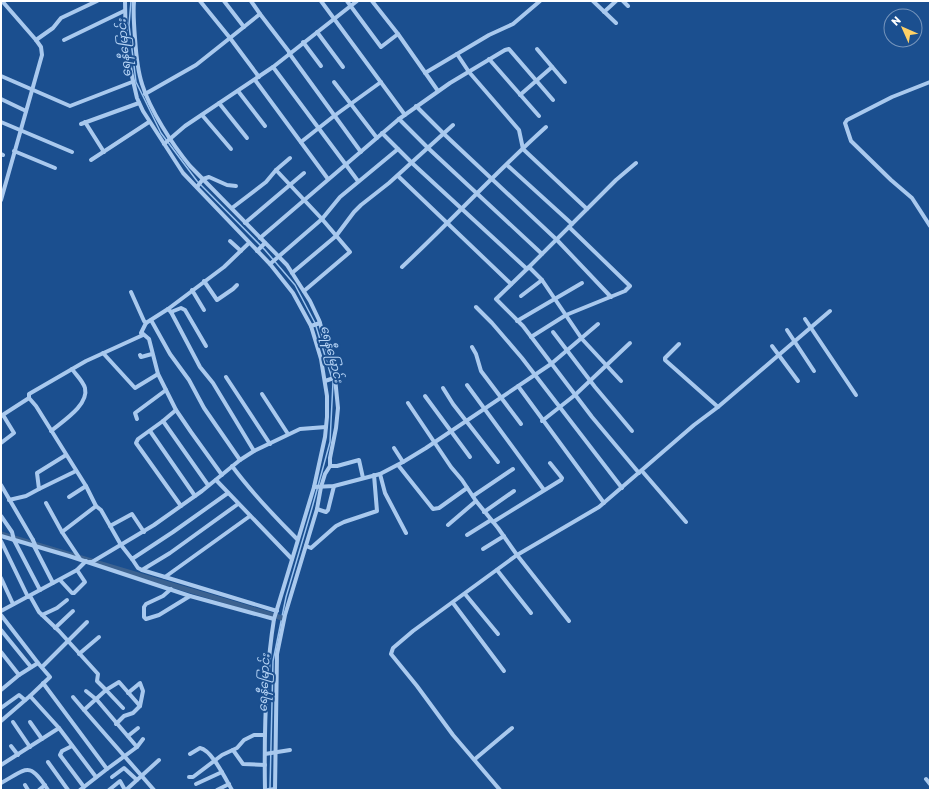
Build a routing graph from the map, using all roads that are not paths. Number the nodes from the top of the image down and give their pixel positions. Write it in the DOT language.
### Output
graph roads {
  1 [pos="2,1"];
  2 [pos="97,1"];
  3 [pos="125,1"];
  4 [pos="134,1"];
  5 [pos="200,1"];
  6 [pos="224,1"];
  7 [pos="259,1"];
  8 [pos="322,1"];
  9 [pos="347,1"];
  10 [pos="358,1"];
  11 [pos="372,1"];
  12 [pos="540,1"];
  13 [pos="593,1"];
  14 [pos="616,1"];
  15 [pos="623,1"];
  16 [pos="253,3"];
  17 [pos="351,6"];
  18 [pos="628,6"];
  19 [pos="124,11"];
  20 [pos="604,12"];
  21 [pos="260,14"];
  22 [pos="334,19"];
  23 [pos="616,23"];
  24 [pos="244,27"];
  25 [pos="317,32"];
  26 [pos="398,34"];
  27 [pos="230,38"];
  28 [pos="36,40"];
  29 [pos="64,40"];
  30 [pos="303,42"];
  31 [pos="537,49"];
  32 [pos="289,53"];
  33 [pos="457,54"];
  34 [pos="489,59"];
  35 [pos="321,66"];
  36 [pos="273,67"];
  37 [pos="343,67"];
  38 [pos="552,67"];
  39 [pos="469,72"];
  40 [pos="425,73"];
  41 [pos="1,76"];
  42 [pos="259,77"];
  43 [pos="255,80"];
  44 [pos="536,80"];
  45 [pos="132,82"];
  46 [pos="334,82"];
  47 [pos="381,82"];
  48 [pos="565,82"];
  49 [pos="930,82"];
  50 [pos="33,89"];
  51 [pos="238,91"];
  52 [pos="438,91"];
  53 [pos="145,94"];
  54 [pos="520,95"];
  55 [pos="1,99"];
  56 [pos="553,100"];
  57 [pos="139,103"];
  58 [pos="220,103"];
  59 [pos="352,105"];
  60 [pos="416,106"];
  61 [pos="26,111"];
  62 [pos="405,114"];
  63 [pos="202,115"];
  64 [pos="334,116"];
  65 [pos="539,116"];
  66 [pos="399,119"];
  67 [pos="1,122"];
  68 [pos="149,122"];
  69 [pos="453,125"];
  70 [pos="265,126"];
  71 [pos="546,127"];
  72 [pos="318,128"];
  73 [pos="21,130"];
  74 [pos="382,133"];
  75 [pos="444,134"];
  76 [pos="170,138"];
  77 [pos="247,138"];
  78 [pos="377,138"];
  79 [pos="301,142"];
  80 [pos="164,143"];
  81 [pos="231,148"];
  82 [pos="398,148"];
  83 [pos="428,148"];
  84 [pos="523,149"];
  85 [pos="14,151"];
  86 [pos="72,152"];
  87 [pos="104,152"];
  88 [pos="361,152"];
  89 [pos="290,158"];
  90 [pos="91,160"];
  91 [pos="412,163"];
  92 [pos="636,163"];
  93 [pos="346,164"];
  94 [pos="507,165"];
  95 [pos="55,168"];
  96 [pos="276,170"];
  97 [pos="304,173"];
  98 [pos="398,176"];
  99 [pos="328,179"];
  100 [pos="491,179"];
  101 [pos="203,180"];
  102 [pos="358,181"];
  103 [pos="290,185"];
  104 [pos="196,186"];
  105 [pos="236,186"];
  106 [pos="476,193"];
  107 [pos="1,200"];
  108 [pos="304,200"];
  109 [pos="232,208"];
  110 [pos="461,208"];
  111 [pos="587,209"];
  112 [pos="322,219"];
  113 [pos="245,223"];
  114 [pos="447,224"];
  115 [pos="570,226"];
  116 [pos="930,226"];
  117 [pos="336,236"];
  118 [pos="260,238"];
  119 [pos="557,240"];
  120 [pos="230,241"];
  121 [pos="265,243"];
  122 [pos="251,244"];
  123 [pos="257,250"];
  124 [pos="241,251"];
  125 [pos="542,254"];
  126 [pos="277,257"];
  127 [pos="271,264"];
  128 [pos="402,267"];
  129 [pos="528,268"];
  130 [pos="292,273"];
  131 [pos="542,280"];
  132 [pos="205,282"];
  133 [pos="582,283"];
  134 [pos="511,284"];
  135 [pos="237,285"];
  136 [pos="192,291"];
  137 [pos="131,292"];
  138 [pos="304,292"];
  139 [pos="521,296"];
  140 [pos="611,297"];
  141 [pos="554,298"];
  142 [pos="476,307"];
  143 [pos="204,310"];
  144 [pos="170,311"];
  145 [pos="830,311"];
  146 [pos="567,317"];
  147 [pos="805,319"];
  148 [pos="152,320"];
  149 [pos="517,321"];
  150 [pos="146,323"];
  151 [pos="319,323"];
  152 [pos="598,324"];
  153 [pos="311,326"];
  154 [pos="811,328"];
  155 [pos="787,330"];
  156 [pos="553,332"];
  157 [pos="145,335"];
  158 [pos="531,337"];
  159 [pos="582,339"];
  160 [pos="795,341"];
  161 [pos="630,343"];
  162 [pos="679,344"];
  163 [pos="206,346"];
  164 [pos="472,346"];
  165 [pos="772,346"];
  166 [pos="567,351"];
  167 [pos="152,354"];
  168 [pos="105,355"];
  169 [pos="140,355"];
  170 [pos="779,355"];
  171 [pos="551,364"];
  172 [pos="606,366"];
  173 [pos="73,370"];
  174 [pos="814,371"];
  175 [pos="158,374"];
  176 [pos="534,375"];
  177 [pos="226,377"];
  178 [pos="334,378"];
  179 [pos="326,381"];
  180 [pos="590,381"];
  181 [pos="621,381"];
  182 [pos="798,381"];
  183 [pos="467,385"];
  184 [pos="518,386"];
  185 [pos="443,388"];
  186 [pos="166,390"];
  187 [pos="262,394"];
  188 [pos="575,395"];
  189 [pos="856,395"];
  190 [pos="425,396"];
  191 [pos="29,397"];
  192 [pos="501,398"];
  193 [pos="408,403"];
  194 [pos="718,407"];
  195 [pos="559,408"];
  196 [pos="485,409"];
  197 [pos="176,410"];
  198 [pos="2,415"];
  199 [pos="137,419"];
  200 [pos="467,420"];
  201 [pos="163,421"];
  202 [pos="542,421"];
  203 [pos="521,424"];
  204 [pos="326,427"];
  205 [pos="51,431"];
  206 [pos="150,431"];
  207 [pos="632,431"];
  208 [pos="450,432"];
  209 [pos="288,434"];
  210 [pos="1,443"];
  211 [pos="434,443"];
  212 [pos="270,444"];
  213 [pos="394,448"];
  214 [pos="254,452"];
  215 [pos="66,455"];
  216 [pos="470,458"];
  217 [pos="240,460"];
  218 [pos="403,462"];
  219 [pos="498,462"];
  220 [pos="550,463"];
  221 [pos="398,465"];
  222 [pos="232,466"];
  223 [pos="330,466"];
  224 [pos="513,469"];
  225 [pos="76,471"];
  226 [pos="641,472"];
  227 [pos="383,473"];
  228 [pos="222,475"];
  229 [pos="374,475"];
  230 [pos="363,478"];
  231 [pos="216,480"];
  232 [pos="1,485"];
  233 [pos="86,486"];
  234 [pos="208,486"];
  235 [pos="334,486"];
  236 [pos="314,487"];
  237 [pos="321,487"];
  238 [pos="467,488"];
  239 [pos="622,488"];
  240 [pos="39,489"];
  241 [pos="514,490"];
  242 [pos="544,490"];
  243 [pos="228,493"];
  244 [pos="195,496"];
  245 [pos="473,496"];
  246 [pos="69,497"];
  247 [pos="9,500"];
  248 [pos="476,502"];
  249 [pos="604,502"];
  250 [pos="46,503"];
  251 [pos="238,504"];
  252 [pos="96,506"];
  253 [pos="181,506"];
  254 [pos="317,510"];
  255 [pos="484,512"];
  256 [pos="1,516"];
  257 [pos="250,516"];
  258 [pos="492,521"];
  259 [pos="686,522"];
  260 [pos="448,525"];
  261 [pos="110,526"];
  262 [pos="62,532"];
  263 [pos="144,532"];
  264 [pos="406,533"];
  265 [pos="467,535"];
  266 [pos="1,536"];
  267 [pos="504,536"];
  268 [pos="297,539"];
  269 [pos="14,540"];
  270 [pos="1,542"];
  271 [pos="121,545"];
  272 [pos="306,546"];
  273 [pos="35,547"];
  274 [pos="483,549"];
  275 [pos="516,553"];
  276 [pos="80,559"];
  277 [pos="132,559"];
  278 [pos="292,559"];
  279 [pos="89,562"];
  280 [pos="77,570"];
  281 [pos="142,570"];
  282 [pos="497,570"];
  283 [pos="166,577"];
  284 [pos="2,580"];
  285 [pos="60,580"];
  286 [pos="53,583"];
  287 [pos="171,589"];
  288 [pos="40,590"];
  289 [pos="465,594"];
  290 [pos="29,596"];
  291 [pos="190,596"];
  292 [pos="67,600"];
  293 [pos="453,603"];
  294 [pos="13,604"];
  295 [pos="1,611"];
  296 [pos="73,611"];
  297 [pos="277,611"];
  298 [pos="531,613"];
  299 [pos="1,615"];
  300 [pos="42,615"];
  301 [pos="274,619"];
  302 [pos="569,621"];
  303 [pos="87,622"];
  304 [pos="55,628"];
  305 [pos="1,630"];
  306 [pos="498,634"];
  307 [pos="99,637"];
  308 [pos="68,642"];
  309 [pos="1,652"];
  310 [pos="79,654"];
  311 [pos="38,663"];
  312 [pos="31,667"];
  313 [pos="42,667"];
  314 [pos="504,671"];
  315 [pos="19,675"];
  316 [pos="43,683"];
  317 [pos="1,690"];
  318 [pos="106,690"];
  319 [pos="86,691"];
  320 [pos="128,693"];
  321 [pos="30,696"];
  322 [pos="73,697"];
  323 [pos="25,700"];
  324 [pos="96,700"];
  325 [pos="140,706"];
  326 [pos="1,708"];
  327 [pos="123,708"];
  328 [pos="84,710"];
  329 [pos="1,720"];
  330 [pos="13,722"];
  331 [pos="30,722"];
  332 [pos="116,724"];
  333 [pos="59,728"];
  334 [pos="138,728"];
  335 [pos="512,728"];
  336 [pos="265,735"];
  337 [pos="128,736"];
  338 [pos="42,739"];
  339 [pos="143,739"];
  340 [pos="11,746"];
  341 [pos="72,746"];
  342 [pos="30,747"];
  343 [pos="137,747"];
  344 [pos="233,750"];
  345 [pos="290,750"];
  346 [pos="275,752"];
  347 [pos="190,754"];
  348 [pos="265,754"];
  349 [pos="18,755"];
  350 [pos="125,756"];
  351 [pos="475,759"];
  352 [pos="160,760"];
  353 [pos="214,760"];
  354 [pos="48,762"];
  355 [pos="1,765"];
  356 [pos="265,766"];
  357 [pos="107,769"];
  358 [pos="222,772"];
  359 [pos="142,776"];
  360 [pos="96,777"];
  361 [pos="112,777"];
  362 [pos="189,777"];
  363 [pos="926,779"];
  364 [pos="137,780"];
  365 [pos="1,783"];
  366 [pos="196,784"];
  367 [pos="228,784"];
  368 [pos="930,784"];
  369 [pos="25,785"];
  370 [pos="45,785"];
  371 [pos="82,788"];
  372 [pos="28,790"];
  373 [pos="39,790"];
  374 [pos="48,790"];
  375 [pos="68,790"];
  376 [pos="109,790"];
  377 [pos="126,790"];
  378 [pos="154,790"];
  379 [pos="217,790"];
  380 [pos="232,790"];
  381 [pos="265,790"];
  382 [pos="273,790"];
  383 [pos="500,790"];
  1 -- 28 [label="street"];
  2 -- 28 [label="street"];
  3 -- 19 [label="street"];
  4 -- 53 [label="street"];
  5 -- 27 [label="street"];
  6 -- 24 [label="street"];
  7 -- 16 [label="street"];
  8 -- 22 [label="street"];
  9 -- 17 [label="street"];
  10 -- 17 [label="street"];
  11 -- 26 [label="street"];
  12 -- 33 [label="street"];
  13 -- 20 [label="street"];
  14 -- 20 [label="street"];
  15 -- 18 [label="street"];
  16 -- 21 [label="street"];
  17 -- 22 [label="street"];
  17 -- 26 [label="street"];
  19 -- 29 [label="street"];
  19 -- 45 [label="street"];
  20 -- 23 [label="street"];
  21 -- 24 [label="street"];
  21 -- 32 [label="street"];
  22 -- 25 [label="street"];
  22 -- 47 [label="street"];
  24 -- 27 [label="street"];
  25 -- 30 [label="street"];
  25 -- 37 [label="street"];
  26 -- 40 [label="street"];
  27 -- 42 [label="street"];
  27 -- 53 [label="street"];
  28 -- 50 [label="street"];
  30 -- 32 [label="street"];
  30 -- 35 [label="street"];
  31 -- 38 [label="street"];
  32 -- 36 [label="street"];
  32 -- 64 [label="street"];
  33 -- 39 [label="street"];
  33 -- 40 [label="street"];
  34 -- 39 [label="street"];
  34 -- 44 [label="street"];
  34 -- 54 [label="street"];
  36 -- 42 [label="street"];
  36 -- 72 [label="street"];
  38 -- 44 [label="street"];
  38 -- 48 [label="street"];
  39 -- 52 [label="street"];
  39 -- 84 [label="street"];
  40 -- 52 [label="street"];
  41 -- 50 [label="street"];
  42 -- 43 [label="street"];
  43 -- 51 [label="street"];
  43 -- 79 [label="street"];
  44 -- 54 [label="street"];
  44 -- 56 [label="street"];
  45 -- 50 [label="street"];
  45 -- 57 [label="street"];
  46 -- 59 [label="street"];
  47 -- 59 [label="street"];
  47 -- 62 [label="street"];
  49 -- 116 [label="street"];
  50 -- 61 [label="street"];
  51 -- 58 [label="street"];
  51 -- 70 [label="street"];
  52 -- 60 [label="street"];
  53 -- 76 [label="street"];
  54 -- 65 [label="street"];
  55 -- 61 [label="street"];
  57 -- 68 [label="street"];
  57 -- 87 [label="street"];
  58 -- 63 [label="street"];
  58 -- 77 [label="street"];
  59 -- 64 [label="street"];
  59 -- 78 [label="street"];
  60 -- 62 [label="street"];
  60 -- 75 [label="street"];
  61 -- 73 [label="street"];
  62 -- 66 [label="street"];
  63 -- 76 [label="street"];
  63 -- 81 [label="street"];
  64 -- 72 [label="street"];
  64 -- 88 [label="street"];
  66 -- 74 [label="street"];
  66 -- 83 [label="street"];
  67 -- 73 [label="street"];
  68 -- 80 [label="street"];
  68 -- 87 [label="street"];
  69 -- 75 [label="street"];
  71 -- 84 [label="street"];
  72 -- 79 [label="street"];
  72 -- 93 [label="street"];
  73 -- 85 [label="street"];
  73 -- 86 [label="street"];
  74 -- 78 [label="street"];
  74 -- 82 [label="street"];
  75 -- 83 [label="street"];
  75 -- 100 [label="street"];
  76 -- 80 [label="street"];
  76 -- 101 [label="street"];
  78 -- 88 [label="street"];
  79 -- 99 [label="street"];
  80 -- 122 [label="street"];
  82 -- 91 [label="street"];
  82 -- 102 [label="street"];
  83 -- 91 [label="street"];
  83 -- 106 [label="street"];
  84 -- 94 [label="street"];
  84 -- 111 [label="street"];
  85 -- 95 [label="street"];
  85 -- 107 [label="street"];
  87 -- 90 [label="street"];
  88 -- 93 [label="street"];
  89 -- 96 [label="street"];
  91 -- 98 [label="street"];
  91 -- 110 [label="street"];
  92 -- 111 [label="street"];
  93 -- 99 [label="street"];
  93 -- 102 [label="street"];
  94 -- 100 [label="street"];
  94 -- 115 [label="street"];
  96 -- 103 [label="street"];
  96 -- 109 [label="street"];
  97 -- 103 [label="street"];
  98 -- 114 [label="street"];
  98 -- 117 [label="street"];
  99 -- 108 [label="street"];
  100 -- 106 [label="street"];
  100 -- 119 [label="street"];
  101 -- 104 [label="street"];
  101 -- 105 [label="street"];
  101 -- 109 [label="street"];
  102 -- 112 [label="street"];
  103 -- 108 [label="street"];
  103 -- 113 [label="street"];
  106 -- 110 [label="street"];
  106 -- 125 [label="street"];
  108 -- 112 [label="street"];
  108 -- 118 [label="street"];
  109 -- 113 [label="street"];
  110 -- 114 [label="street"];
  110 -- 129 [label="street"];
  111 -- 115 [label="street"];
  112 -- 117 [label="street"];
  112 -- 126 [label="street"];
  113 -- 118 [label="street"];
  114 -- 128 [label="street"];
  114 -- 134 [label="street"];
  115 -- 119 [label="street"];
  115 -- 140 [label="street"];
  117 -- 130 [label="street"];
  117 -- 138 [label="street"];
  118 -- 121 [label="street"];
  119 -- 125 [label="street"];
  119 -- 140 [label="street"];
  120 -- 124 [label="street"];
  121 -- 123 [label="street"];
  121 -- 126 [label="street"];
  122 -- 123 [label="street"];
  122 -- 124 [label="street"];
  123 -- 127 [label="street"];
  124 -- 132 [label="street"];
  125 -- 129 [label="street"];
  126 -- 127 [label="street"];
  126 -- 130 [label="street"];
  127 -- 153 [label="street"];
  129 -- 131 [label="street"];
  129 -- 134 [label="street"];
  130 -- 138 [label="street"];
  131 -- 139 [label="street"];
  131 -- 141 [label="street"];
  132 -- 135 [label="street"];
  132 -- 136 [label="street"];
  133 -- 141 [label="street"];
  134 -- 149 [label="street"];
  136 -- 143 [label="street"];
  136 -- 144 [label="street"];
  137 -- 150 [label="street"];
  138 -- 151 [label="street"];
  140 -- 146 [label="street"];
  141 -- 146 [label="street"];
  141 -- 149 [label="street"];
  142 -- 176 [label="street"];
  144 -- 148 [label="street"];
  144 -- 163 [label="street"];
  144 -- 214 [label="street"];
  145 -- 154 [label="street"];
  146 -- 158 [label="street"];
  146 -- 159 [label="street"];
  147 -- 154 [label="street"];
  148 -- 150 [label="street"];
  148 -- 217 [label="street"];
  149 -- 158 [label="street"];
  150 -- 157 [label="street"];
  151 -- 153 [label="street"];
  151 -- 223 [label="street"];
  152 -- 159 [label="street"];
  153 -- 179 [label="street"];
  154 -- 160 [label="street"];
  154 -- 189 [label="street"];
  155 -- 160 [label="street"];
  156 -- 166 [label="street"];
  157 -- 167 [label="street"];
  157 -- 168 [label="street"];
  158 -- 171 [label="street"];
  159 -- 166 [label="street"];
  159 -- 172 [label="street"];
  160 -- 170 [label="street"];
  160 -- 174 [label="street"];
  161 -- 172 [label="street"];
  162 -- 194 [label="street"];
  164 -- 192 [label="street"];
  165 -- 170 [label="street"];
  166 -- 171 [label="street"];
  166 -- 180 [label="street"];
  167 -- 169 [label="street"];
  167 -- 175 [label="street"];
  168 -- 173 [label="street"];
  168 -- 175 [label="street"];
  170 -- 182 [label="street"];
  170 -- 194 [label="street"];
  171 -- 176 [label="street"];
  171 -- 188 [label="street"];
  172 -- 180 [label="street"];
  172 -- 181 [label="street"];
  173 -- 191 [label="street"];
  173 -- 205 [label="street"];
  175 -- 186 [label="street"];
  176 -- 184 [label="street"];
  176 -- 195 [label="street"];
  177 -- 212 [label="street"];
  178 -- 179 [label="street"];
  179 -- 204 [label="street"];
  180 -- 188 [label="street"];
  180 -- 207 [label="street"];
  183 -- 196 [label="street"];
  184 -- 192 [label="street"];
  184 -- 202 [label="street"];
  185 -- 200 [label="street"];
  186 -- 197 [label="street"];
  186 -- 199 [label="street"];
  187 -- 209 [label="street"];
  188 -- 195 [label="street"];
  188 -- 226 [label="street"];
  190 -- 208 [label="street"];
  191 -- 198 [label="street"];
  191 -- 205 [label="street"];
  192 -- 196 [label="street"];
  192 -- 203 [label="street"];
  193 -- 211 [label="street"];
  194 -- 226 [label="street"];
  195 -- 202 [label="street"];
  195 -- 239 [label="street"];
  196 -- 200 [label="street"];
  196 -- 242 [label="street"];
  197 -- 201 [label="street"];
  197 -- 228 [label="street"];
  198 -- 210 [label="street"];
  200 -- 208 [label="street"];
  200 -- 219 [label="street"];
  201 -- 206 [label="street"];
  201 -- 234 [label="street"];
  202 -- 249 [label="street"];
  204 -- 209 [label="street"];
  204 -- 236 [label="street"];
  205 -- 215 [label="street"];
  206 -- 244 [label="street"];
  206 -- 253 [label="street"];
  208 -- 211 [label="street"];
  208 -- 216 [label="street"];
  209 -- 212 [label="street"];
  211 -- 218 [label="street"];
  211 -- 238 [label="street"];
  212 -- 214 [label="street"];
  213 -- 218 [label="street"];
  214 -- 217 [label="street"];
  215 -- 225 [label="street"];
  215 -- 240 [label="street"];
  217 -- 222 [label="street"];
  218 -- 221 [label="street"];
  220 -- 242 [label="street"];
  221 -- 227 [label="street"];
  221 -- 238 [label="street"];
  222 -- 228 [label="street"];
  222 -- 268 [label="street"];
  223 -- 230 [label="street"];
  223 -- 237 [label="street"];
  224 -- 245 [label="street"];
  225 -- 233 [label="street"];
  225 -- 240 [label="street"];
  226 -- 239 [label="street"];
  226 -- 259 [label="street"];
  227 -- 229 [label="street"];
  227 -- 264 [label="street"];
  228 -- 231 [label="street"];
  229 -- 230 [label="street"];
  229 -- 272 [label="street"];
  230 -- 235 [label="street"];
  231 -- 234 [label="street"];
  231 -- 243 [label="street"];
  232 -- 247 [label="street"];
  233 -- 246 [label="street"];
  233 -- 252 [label="street"];
  234 -- 244 [label="street"];
  235 -- 237 [label="street"];
  235 -- 254 [label="street"];
  236 -- 237 [label="street"];
  236 -- 268 [label="street"];
  237 -- 254 [label="street"];
  238 -- 245 [label="street"];
  239 -- 249 [label="street"];
  240 -- 247 [label="street"];
  241 -- 255 [label="street"];
  242 -- 258 [label="street"];
  243 -- 251 [label="street"];
  243 -- 277 [label="street"];
  244 -- 253 [label="street"];
  245 -- 248 [label="street"];
  247 -- 273 [label="street, bridge"];
  248 -- 255 [label="street"];
  248 -- 260 [label="street"];
  249 -- 275 [label="street"];
  250 -- 262 [label="street"];
  251 -- 257 [label="street"];
  251 -- 281 [label="street"];
  252 -- 261 [label="street"];
  252 -- 262 [label="street"];
  253 -- 263 [label="street"];
  254 -- 272 [label="street"];
  255 -- 258 [label="street"];
  256 -- 269 [label="street"];
  257 -- 278 [label="street"];
  257 -- 283 [label="street"];
  258 -- 265 [label="street"];
  258 -- 267 [label="street"];
  261 -- 263 [label="street"];
  261 -- 271 [label="street"];
  262 -- 276 [label="street"];
  263 -- 271 [label="street"];
  266 -- 269 [label="street"];
  267 -- 274 [label="street"];
  267 -- 275 [label="street"];
  268 -- 278 [label="street"];
  269 -- 273 [label="street"];
  269 -- 288 [label="street"];
  270 -- 290 [label="street"];
  271 -- 277 [label="street"];
  271 -- 279 [label="street"];
  272 -- 346 [label="street"];
  273 -- 276 [label="street"];
  273 -- 286 [label="street"];
  275 -- 282 [label="street"];
  275 -- 302 [label="street"];
  276 -- 279 [label="street"];
  277 -- 281 [label="street"];
  278 -- 297 [label="street"];
  279 -- 280 [label="street"];
  279 -- 287 [label="street"];
  280 -- 285 [label="street"];
  280 -- 285 [label="street"];
  281 -- 283 [label="street"];
  282 -- 289 [label="street"];
  282 -- 298 [label="street"];
  283 -- 297 [label="street"];
  284 -- 294 [label="street"];
  285 -- 286 [label="street"];
  286 -- 288 [label="street"];
  287 -- 291 [label="street"];
  287 -- 291 [label="street"];
  288 -- 290 [label="street"];
  289 -- 293 [label="street"];
  289 -- 306 [label="street"];
  290 -- 294 [label="street"];
  290 -- 300 [label="street"];
  291 -- 301 [label="street"];
  292 -- 300 [label="street"];
  293 -- 314 [label="street"];
  293 -- 351 [label="street"];
  294 -- 295 [label="street"];
  296 -- 304 [label="street"];
  297 -- 301 [label="street"];
  299 -- 311 [label="street"];
  300 -- 304 [label="street"];
  301 -- 336 [label="street"];
  303 -- 308 [label="street"];
  304 -- 308 [label="street"];
  305 -- 312 [label="street"];
  307 -- 310 [label="street"];
  308 -- 310 [label="street"];
  308 -- 313 [label="street"];
  309 -- 315 [label="street"];
  310 -- 318 [label="street"];
  311 -- 312 [label="street"];
  311 -- 313 [label="street"];
  312 -- 315 [label="street"];
  313 -- 316 [label="street"];
  315 -- 317 [label="street"];
  316 -- 321 [label="street"];
  316 -- 357 [label="street"];
  318 -- 320 [label="street"];
  318 -- 324 [label="street"];
  318 -- 327 [label="street"];
  319 -- 324 [label="street"];
  320 -- 325 [label="street"];
  320 -- 325 [label="street"];
  321 -- 323 [label="street"];
  321 -- 333 [label="street"];
  322 -- 328 [label="street"];
  323 -- 326 [label="street"];
  323 -- 329 [label="street"];
  324 -- 328 [label="street"];
  324 -- 332 [label="street"];
  325 -- 332 [label="street"];
  328 -- 350 [label="street"];
  330 -- 342 [label="street"];
  331 -- 338 [label="street"];
  332 -- 337 [label="street"];
  333 -- 338 [label="street"];
  333 -- 341 [label="street"];
  334 -- 337 [label="street"];
  335 -- 351 [label="street"];
  336 -- 344 [label="street"];
  336 -- 348 [label="street"];
  337 -- 343 [label="street"];
  338 -- 342 [label="street"];
  339 -- 343 [label="street"];
  340 -- 349 [label="street"];
  341 -- 360 [label="street"];
  341 -- 371 [label="street"];
  342 -- 349 [label="street"];
  343 -- 350 [label="street"];
  344 -- 353 [label="street"];
  344 -- 356 [label="street"];
  345 -- 346 [label="street"];
  346 -- 348 [label="street"];
  346 -- 382 [label="street"];
  347 -- 353 [label="street"];
  348 -- 356 [label="street"];
  349 -- 355 [label="street"];
  350 -- 357 [label="street"];
  350 -- 359 [label="street"];
  351 -- 383 [label="street"];
  352 -- 359 [label="street"];
  353 -- 358 [label="street"];
  353 -- 362 [label="street"];
  354 -- 375 [label="street"];
  356 -- 381 [label="street"];
  357 -- 360 [label="street"];
  358 -- 366 [label="street"];
  358 -- 367 [label="street"];
  359 -- 364 [label="street"];
  359 -- 378 [label="street"];
  360 -- 371 [label="street"];
  361 -- 364 [label="street"];
  363 -- 368 [label="street"];
  364 -- 377 [label="street"];
  365 -- 370 [label="street"];
  367 -- 379 [label="street"];
  367 -- 380 [label="street"];
  369 -- 372 [label="street"];
  370 -- 373 [label="street"];
  370 -- 374 [label="street"];
  376 -- 377 [label="street"];
}
